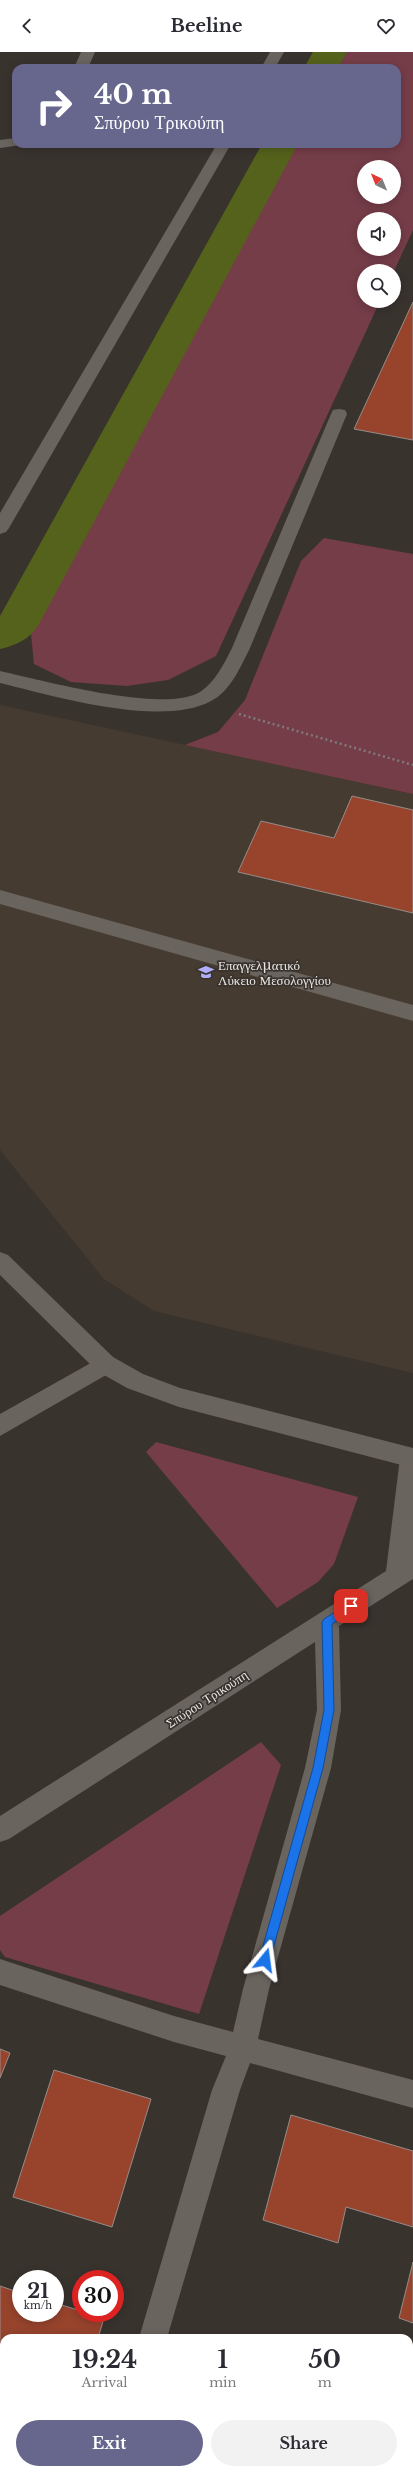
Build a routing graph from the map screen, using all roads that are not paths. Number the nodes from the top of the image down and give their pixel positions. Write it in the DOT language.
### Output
graph roads {
  1 [pos="88,52"];
  2 [pos="277,52"];
  3 [pos="83,64"];
  4 [pos="270,64"];
  5 [pos="12,142"];
  6 [pos="0,144"];
  7 [pos="222,148"];
  8 [pos="338,414"];
  9 [pos="0,528"];
  10 [pos="0,677"];
  11 [pos="0,897"];
  12 [pos="413,1013"];
  13 [pos="0,1261"];
  14 [pos="105,1364"];
  15 [pos="0,1426"];
  16 [pos="413,1458"];
  17 [pos="405,1571"];
  18 [pos="327,1622"];
  19 [pos="0,1830"];
  20 [pos="0,1972"];
  21 [pos="243,2047"];
  22 [pos="413,2094"];
  23 [pos="154,2334"];
  1 -- 3 [label="street"];
  2 -- 4 [label="street"];
  5 -- 6 [label="street"];
  7 -- 9 [label="street"];
  8 -- 10 [label="street"];
  11 -- 12 [label="street"];
  13 -- 14 [label="street"];
  14 -- 15 [label="street"];
  14 -- 16 [label="street"];
  16 -- 17 [label="street"];
  17 -- 18 [label="street, Σπύρου Τρικούπη"];
  18 -- 19 [label="street, Σπύρου Τρικούπη"];
  18 -- 21 [label="street"];
  20 -- 21 [label="street"];
  21 -- 22 [label="street"];
  21 -- 23 [label="street"];
}
